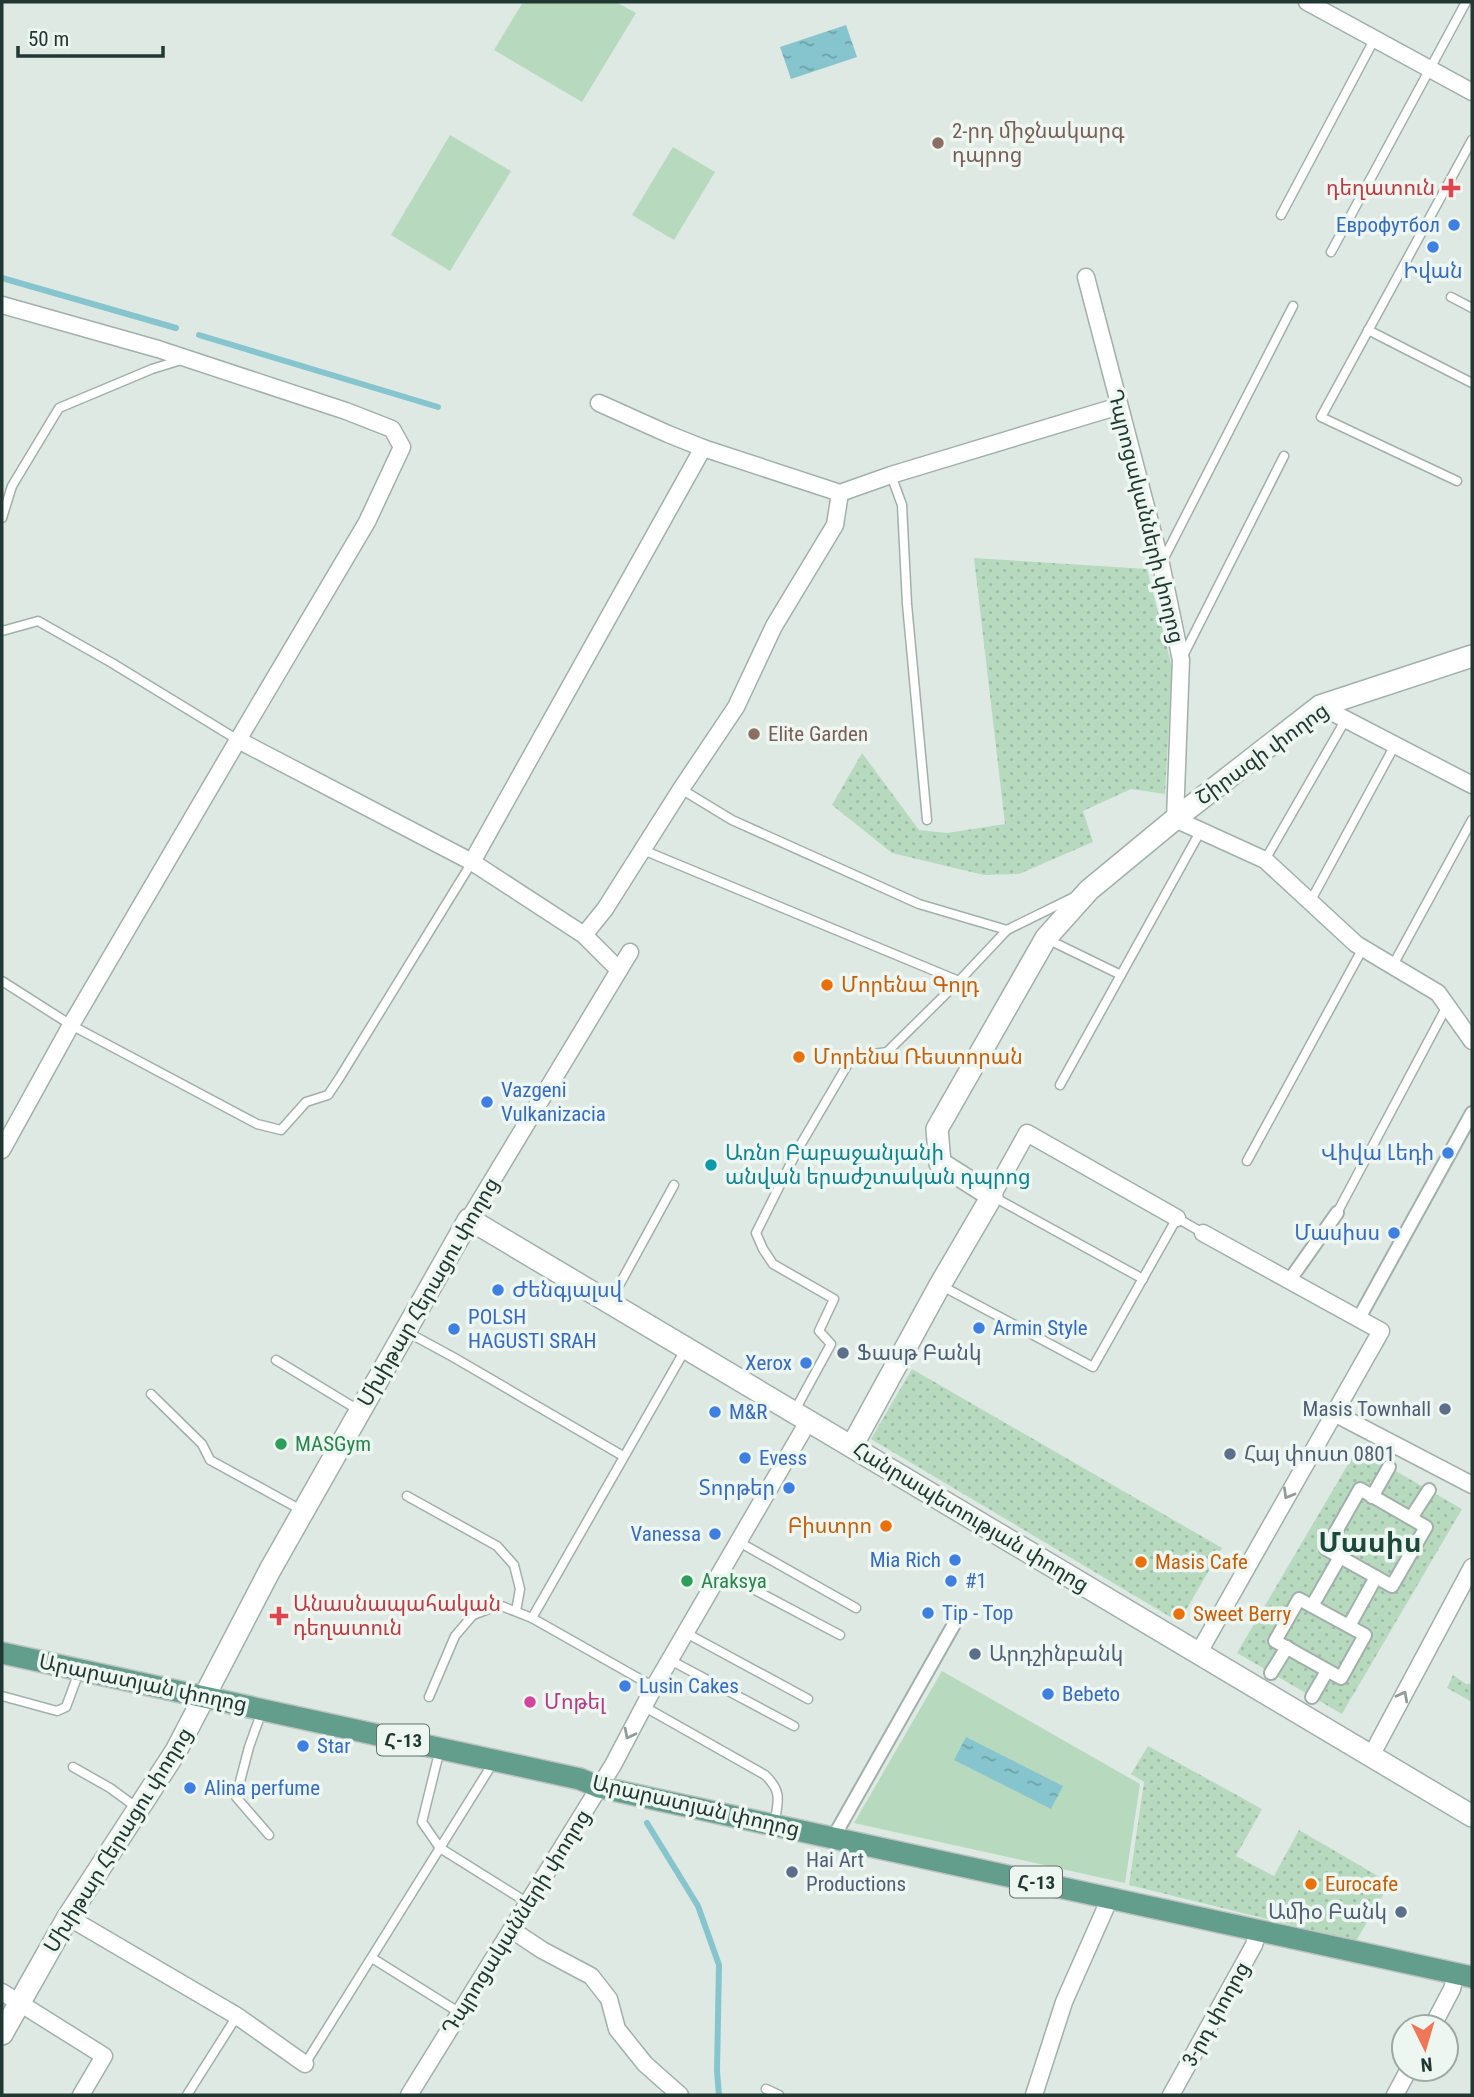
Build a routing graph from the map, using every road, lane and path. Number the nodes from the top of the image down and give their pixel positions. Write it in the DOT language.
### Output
graph roads {
  1 [pos="1307,2"];
  2 [pos="1466,2"];
  3 [pos="1374,40"];
  4 [pos="1430,69"];
  5 [pos="1472,92"];
  6 [pos="1472,139"];
  7 [pos="1280,215"];
  8 [pos="1331,251"];
  9 [pos="1086,277"];
  10 [pos="1451,297"];
  11 [pos="2,304"];
  12 [pos="1293,306"];
  13 [pos="1472,308"];
  14 [pos="1368,330"];
  15 [pos="185,359"];
  16 [pos="1472,383"];
  17 [pos="599,403"];
  18 [pos="1119,406"];
  19 [pos="703,447"];
  20 [pos="1284,456"];
  21 [pos="891,475"];
  22 [pos="1457,481"];
  23 [pos="840,493"];
  24 [pos="2,518"];
  25 [pos="1161,564"];
  26 [pos="2,631"];
  27 [pos="1472,656"];
  28 [pos="1181,660"];
  29 [pos="1320,706"];
  30 [pos="1346,719"];
  31 [pos="238,740"];
  32 [pos="1395,745"];
  33 [pos="1472,785"];
  34 [pos="681,789"];
  35 [pos="1175,818"];
  36 [pos="927,820"];
  37 [pos="1472,820"];
  38 [pos="1200,832"];
  39 [pos="643,850"];
  40 [pos="1265,860"];
  41 [pos="472,862"];
  42 [pos="1089,890"];
  43 [pos="1310,902"];
  44 [pos="1007,930"];
  45 [pos="584,935"];
  46 [pos="1046,938"];
  47 [pos="1363,948"];
  48 [pos="630,952"];
  49 [pos="1393,965"];
  50 [pos="619,970"];
  51 [pos="1121,975"];
  52 [pos="2,981"];
  53 [pos="959,981"];
  54 [pos="1448,1005"];
  55 [pos="71,1025"];
  56 [pos="1472,1040"];
  57 [pos="1059,1085"];
  58 [pos="1472,1113"];
  59 [pos="2,1150"];
  60 [pos="1247,1161"];
  61 [pos="674,1185"];
  62 [pos="992,1196"];
  63 [pos="1337,1213"];
  64 [pos="1177,1218"];
  65 [pos="469,1219"];
  66 [pos="1203,1233"];
  67 [pos="1143,1279"];
  68 [pos="1289,1280"];
  69 [pos="940,1285"];
  70 [pos="610,1303"];
  71 [pos="1359,1318"];
  72 [pos="405,1331"];
  73 [pos="686,1348"];
  74 [pos="276,1360"];
  75 [pos="151,1394"];
  76 [pos="360,1411"];
  77 [pos="1334,1413"];
  78 [pos="801,1416"];
  79 [pos="852,1446"];
  80 [pos="623,1456"];
  81 [pos="1389,1467"];
  82 [pos="1472,1485"];
  83 [pos="1429,1490"];
  84 [pos="407,1496"];
  85 [pos="1372,1497"];
  86 [pos="303,1511"];
  87 [pos="1411,1518"];
  88 [pos="738,1542"];
  89 [pos="1340,1557"];
  90 [pos="1472,1567"];
  91 [pos="721,1572"];
  92 [pos="1376,1577"];
  93 [pos="1312,1606"];
  94 [pos="856,1608"];
  95 [pos="516,1611"];
  96 [pos="532,1618"];
  97 [pos="957,1619"];
  98 [pos="1349,1626"];
  99 [pos="686,1633"];
  100 [pos="840,1635"];
  101 [pos="1287,1647"];
  102 [pos="2,1653"];
  103 [pos="1198,1654"];
  104 [pos="670,1660"];
  105 [pos="81,1670"];
  106 [pos="1326,1671"];
  107 [pos="1271,1673"];
  108 [pos="654,1687"];
  109 [pos="2,1696"];
  110 [pos="205,1696"];
  111 [pos="429,1697"];
  112 [pos="1311,1697"];
  113 [pos="808,1699"];
  114 [pos="643,1706"];
  115 [pos="263,1709"];
  116 [pos="794,1727"];
  117 [pos="441,1748"];
  118 [pos="1371,1756"];
  119 [pos="495,1760"];
  120 [pos="73,1767"];
  121 [pos="599,1787"];
  122 [pos="139,1809"];
  123 [pos="1472,1816"];
  124 [pos="774,1825"];
  125 [pos="269,1835"];
  126 [pos="833,1838"];
  127 [pos="440,1849"];
  128 [pos="1110,1898"];
  129 [pos="527,1903"];
  130 [pos="68,1917"];
  131 [pos="513,1930"];
  132 [pos="1258,1931"];
  133 [pos="372,1958"];
  134 [pos="1464,1975"];
  135 [pos="11,1997"];
  136 [pos="460,2013"];
  137 [pos="1439,2013"];
  138 [pos="237,2016"];
  139 [pos="2,2034"];
  140 [pos="305,2064"];
  141 [pos="766,2089"];
  142 [pos="678,2094"];
  143 [pos="81,2095"];
  144 [pos="187,2095"];
  145 [pos="409,2095"];
  146 [pos="779,2095"];
  147 [pos="1034,2095"];
  148 [pos="1171,2095"];
  1 -- 3 [label="street"];
  2 -- 4 [label="lane"];
  3 -- 4 [label="street"];
  3 -- 7 [label="lane"];
  4 -- 5 [label="street"];
  4 -- 8 [label="lane"];
  6 -- 14 [label="lane"];
  9 -- 18 [label="street, Դպրոցականների փողոց"];
  10 -- 13 [label="lane"];
  11 -- 15 [label="street"];
  12 -- 25 [label="lane"];
  14 -- 16 [label="lane"];
  14 -- 22 [label="lane"];
  15 -- 24 [label="lane"];
  15 -- 31 [label="street"];
  17 -- 19 [label="street"];
  18 -- 21 [label="street"];
  18 -- 25 [label="street, Դպրոցականների փողոց"];
  19 -- 23 [label="street"];
  19 -- 41 [label="street"];
  20 -- 28 [label="lane"];
  21 -- 23 [label="street"];
  21 -- 36 [label="lane"];
  23 -- 34 [label="street"];
  25 -- 28 [label="street, Դպրոցականների փողոց"];
  26 -- 31 [label="lane"];
  27 -- 29 [label="street, Շիրազի փողոց"];
  28 -- 35 [label="street, Դպրոցականների փողոց"];
  29 -- 30 [label="street"];
  29 -- 35 [label="street, Շիրազի փողոց"];
  30 -- 32 [label="street"];
  30 -- 40 [label="lane"];
  31 -- 41 [label="street"];
  31 -- 55 [label="street"];
  32 -- 33 [label="street"];
  32 -- 43 [label="lane"];
  34 -- 39 [label="street"];
  34 -- 44 [label="lane"];
  35 -- 38 [label="street"];
  35 -- 42 [label="street"];
  37 -- 49 [label="lane"];
  38 -- 40 [label="street"];
  38 -- 51 [label="lane"];
  39 -- 45 [label="street"];
  39 -- 53 [label="lane"];
  40 -- 43 [label="street"];
  41 -- 45 [label="street"];
  41 -- 55 [label="lane"];
  42 -- 44 [label="lane"];
  42 -- 46 [label="street"];
  43 -- 47 [label="street"];
  44 -- 53 [label="lane"];
  45 -- 50 [label="street"];
  46 -- 51 [label="lane"];
  46 -- 62 [label="street"];
  47 -- 49 [label="street"];
  47 -- 60 [label="lane"];
  48 -- 50 [label="street, Մխիթար Հերացու փողոց"];
  49 -- 54 [label="street"];
  50 -- 65 [label="street, Մխիթար Հերացու փողոց"];
  51 -- 57 [label="lane"];
  52 -- 55 [label="lane"];
  53 -- 78 [label="lane"];
  54 -- 56 [label="street"];
  54 -- 63 [label="lane"];
  55 -- 59 [label="street"];
  58 -- 71 [label="street"];
  61 -- 70 [label="lane"];
  62 -- 64 [label="street"];
  62 -- 67 [label="lane"];
  62 -- 69 [label="street"];
  63 -- 68 [label="street"];
  64 -- 66 [label="lane"];
  64 -- 67 [label="lane"];
  65 -- 70 [label="street, Հանրապետության փողոց"];
  65 -- 72 [label="street, Մխիթար Հերացու փողոց"];
  66 -- 68 [label="street"];
  67 -- 69 [label="lane"];
  68 -- 71 [label="street"];
  69 -- 79 [label="street"];
  70 -- 73 [label="street, Հանրապետության փողոց"];
  71 -- 77 [label="street"];
  72 -- 76 [label="street, Մխիթար Հերացու փողոց"];
  72 -- 80 [label="lane"];
  73 -- 78 [label="street, Հանրապետության փողոց"];
  73 -- 80 [label="lane"];
  74 -- 76 [label="lane"];
  75 -- 86 [label="lane"];
  76 -- 86 [label="street, Մխիթար Հերացու փողոց"];
  77 -- 82 [label="street"];
  77 -- 103 [label="street, one-way"];
  78 -- 79 [label="street, Հանրապետության փողոց"];
  78 -- 88 [label="street, Դպրոցականների փողոց"];
  79 -- 103 [label="street, Հանրապետության փողոց"];
  80 -- 96 [label="lane"];
  81 -- 85 [label="street"];
  83 -- 87 [label="street"];
  84 -- 95 [label="lane"];
  85 -- 87 [label="street"];
  85 -- 89 [label="street"];
  86 -- 110 [label="street, Մխիթար Հերացու փողոց"];
  87 -- 92 [label="street"];
  88 -- 91 [label="street, Դպրոցականների փողոց"];
  88 -- 94 [label="lane"];
  89 -- 92 [label="street"];
  89 -- 93 [label="street"];
  118 -- 90 [label="street, one-way"];
  91 -- 99 [label="street, Դպրոցականների փողոց"];
  91 -- 100 [label="lane"];
  92 -- 98 [label="street"];
  93 -- 98 [label="street"];
  93 -- 101 [label="street"];
  95 -- 96 [label="lane"];
  95 -- 111 [label="lane"];
  96 -- 108 [label="lane"];
  97 -- 126 [label="street"];
  98 -- 106 [label="street"];
  99 -- 104 [label="street, Դպրոցականների փողոց"];
  99 -- 113 [label="lane"];
  101 -- 106 [label="street"];
  101 -- 107 [label="street"];
  102 -- 105 [label="main road, Արարատյան փողոց / Հ-13"];
  103 -- 118 [label="street, Հանրապետության փողոց"];
  104 -- 108 [label="street, Դպրոցականների փողոց"];
  104 -- 116 [label="lane"];
  105 -- 109 [label="lane"];
  105 -- 110 [label="main road, Արարատյան փողոց / Հ-13"];
  106 -- 112 [label="street"];
  108 -- 114 [label="street, Դպրոցականների փողոց"];
  110 -- 115 [label="main road, Արարատյան փողոց / Հ-13"];
  110 -- 122 [label="street, Մխիթար Հերացու փողոց"];
  114 -- 121 [label="street, Դպրոցականների փողոց, one-way"];
  114 -- 124 [label="lane"];
  115 -- 117 [label="main road, Արարատյան փողոց / Հ-13"];
  115 -- 125 [label="lane"];
  117 -- 119 [label="main road, Արարատյան փողոց / Հ-13"];
  117 -- 127 [label="lane"];
  118 -- 123 [label="street, Հանրապետության փողոց"];
  119 -- 121 [label="main road, Արարատյան փողոց / Հ-13"];
  119 -- 127 [label="lane"];
  120 -- 122 [label="lane"];
  121 -- 124 [label="main road, Արարատյան փողոց / Հ-13"];
  121 -- 129 [label="street, Դպրոցականների փողոց"];
  122 -- 130 [label="street, Մխիթար Հերացու փողոց"];
  124 -- 126 [label="main road, Արարատյան փողոց / Հ-13"];
  126 -- 128 [label="main road, Արարատյան փողոց / Հ-13"];
  127 -- 129 [label="lane"];
  127 -- 133 [label="lane"];
  128 -- 132 [label="main road, Արարատյան փողոց / Հ-13"];
  128 -- 147 [label="street"];
  129 -- 131 [label="street, Դպրոցականների փողոց"];
  130 -- 135 [label="street, Մխիթար Հերացու փողոց"];
  130 -- 138 [label="street"];
  131 -- 136 [label="street, Դպրոցականների փողոց"];
  131 -- 142 [label="street"];
  132 -- 134 [label="main road, Արարատյան փողոց / Հ-13"];
  132 -- 148 [label="street, 3-րդ փողոց"];
  133 -- 136 [label="lane"];
  133 -- 140 [label="lane"];
  134 -- 137 [label="street"];
  135 -- 139 [label="street, Մխիթար Հերացու փողոց"];
  135 -- 143 [label="street"];
  136 -- 145 [label="street, Դպրոցականների փողոց"];
  138 -- 140 [label="street"];
  138 -- 144 [label="lane"];
  141 -- 146 [label="lane"];
}
